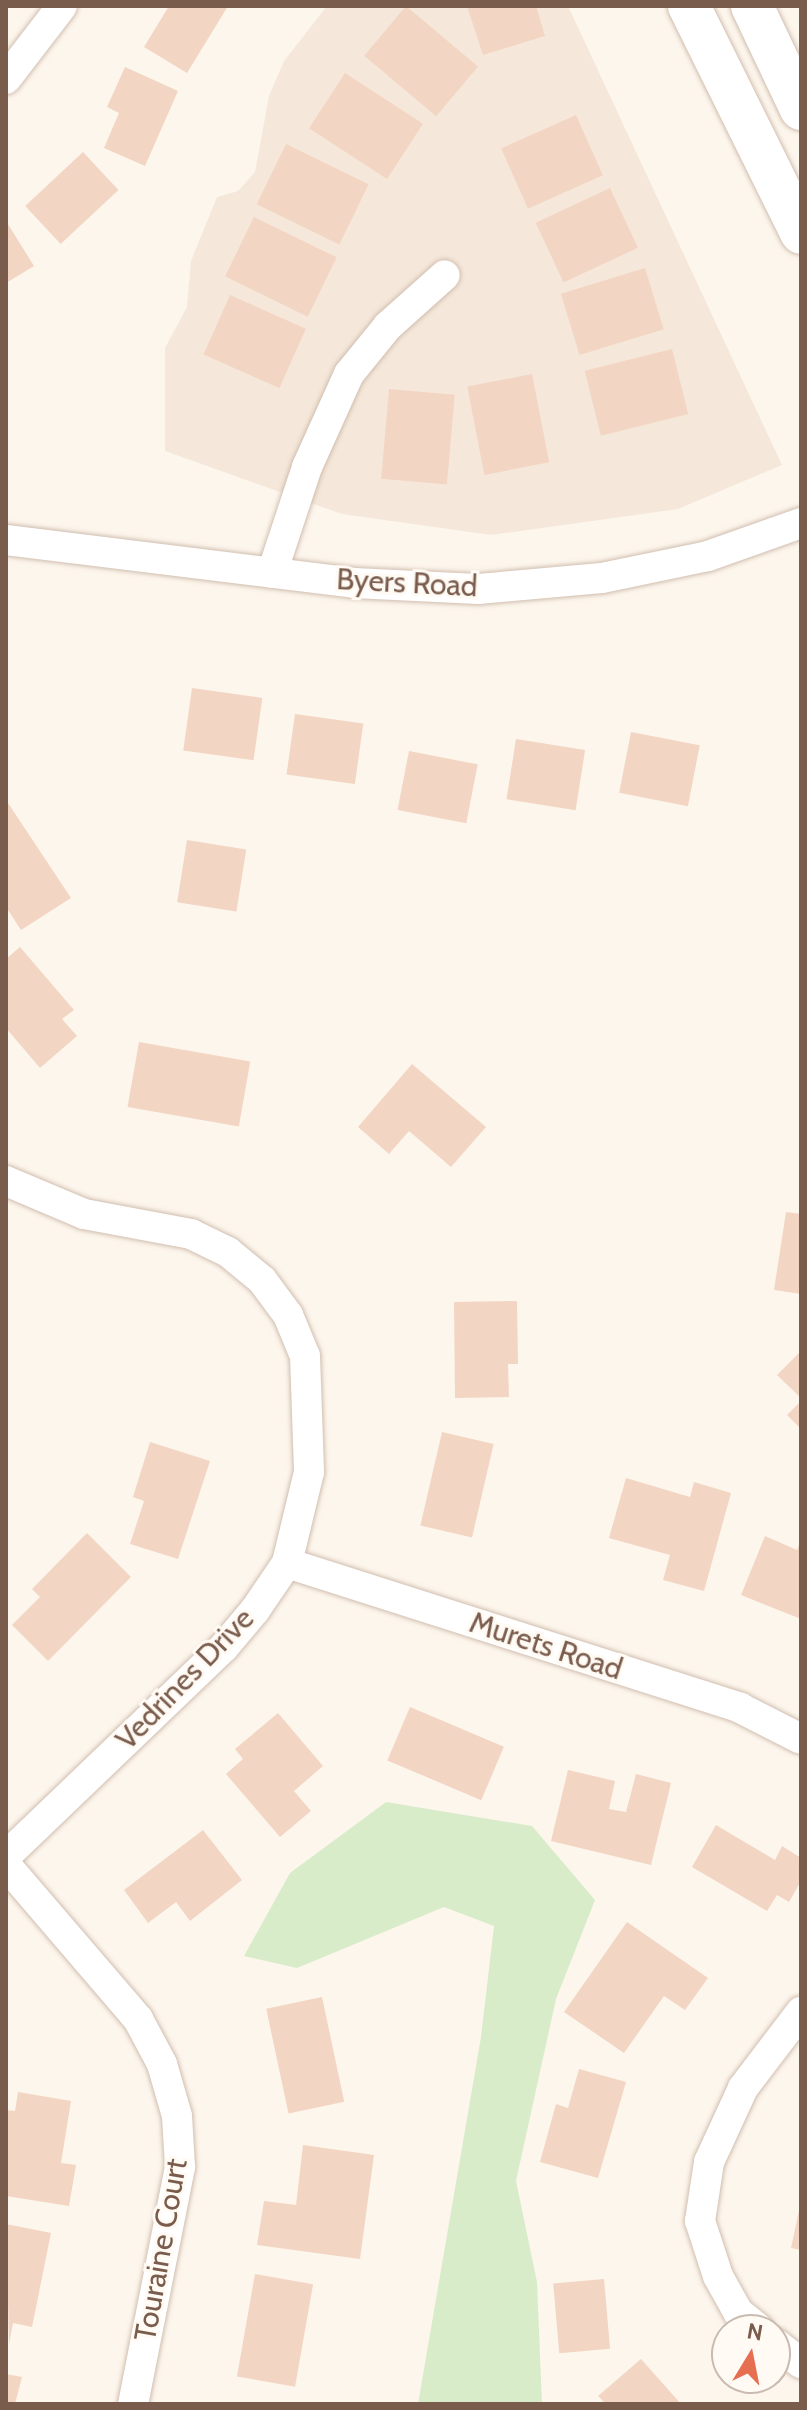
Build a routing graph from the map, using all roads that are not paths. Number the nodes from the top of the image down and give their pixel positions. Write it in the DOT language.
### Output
graph roads {
  1 [pos="62,6"];
  2 [pos="689,6"];
  3 [pos="752,6"];
  4 [pos="6,79"];
  5 [pos="801,109"];
  6 [pos="801,233"];
  7 [pos="445,275"];
  8 [pos="801,523"];
  9 [pos="6,540"];
  10 [pos="272,573"];
  11 [pos="6,1181"];
  12 [pos="287,1563"];
  13 [pos="801,1739"];
  14 [pos="6,1856"];
  15 [pos="6,1865"];
  16 [pos="801,2012"];
  17 [pos="740,2314"];
  18 [pos="133,2404"];
  1 -- 4 [label="street"];
  2 -- 6 [label="main road"];
  3 -- 5 [label="main road"];
  7 -- 10 [label="street"];
  8 -- 10 [label="street, Byers Road"];
  9 -- 10 [label="street, Byers Road"];
  11 -- 12 [label="street, Vedrines Drive"];
  12 -- 13 [label="street, Murets Road"];
  12 -- 14 [label="street, Vedrines Drive"];
  15 -- 18 [label="street, Touraine Court"];
  16 -- 17 [label="street"];
}
